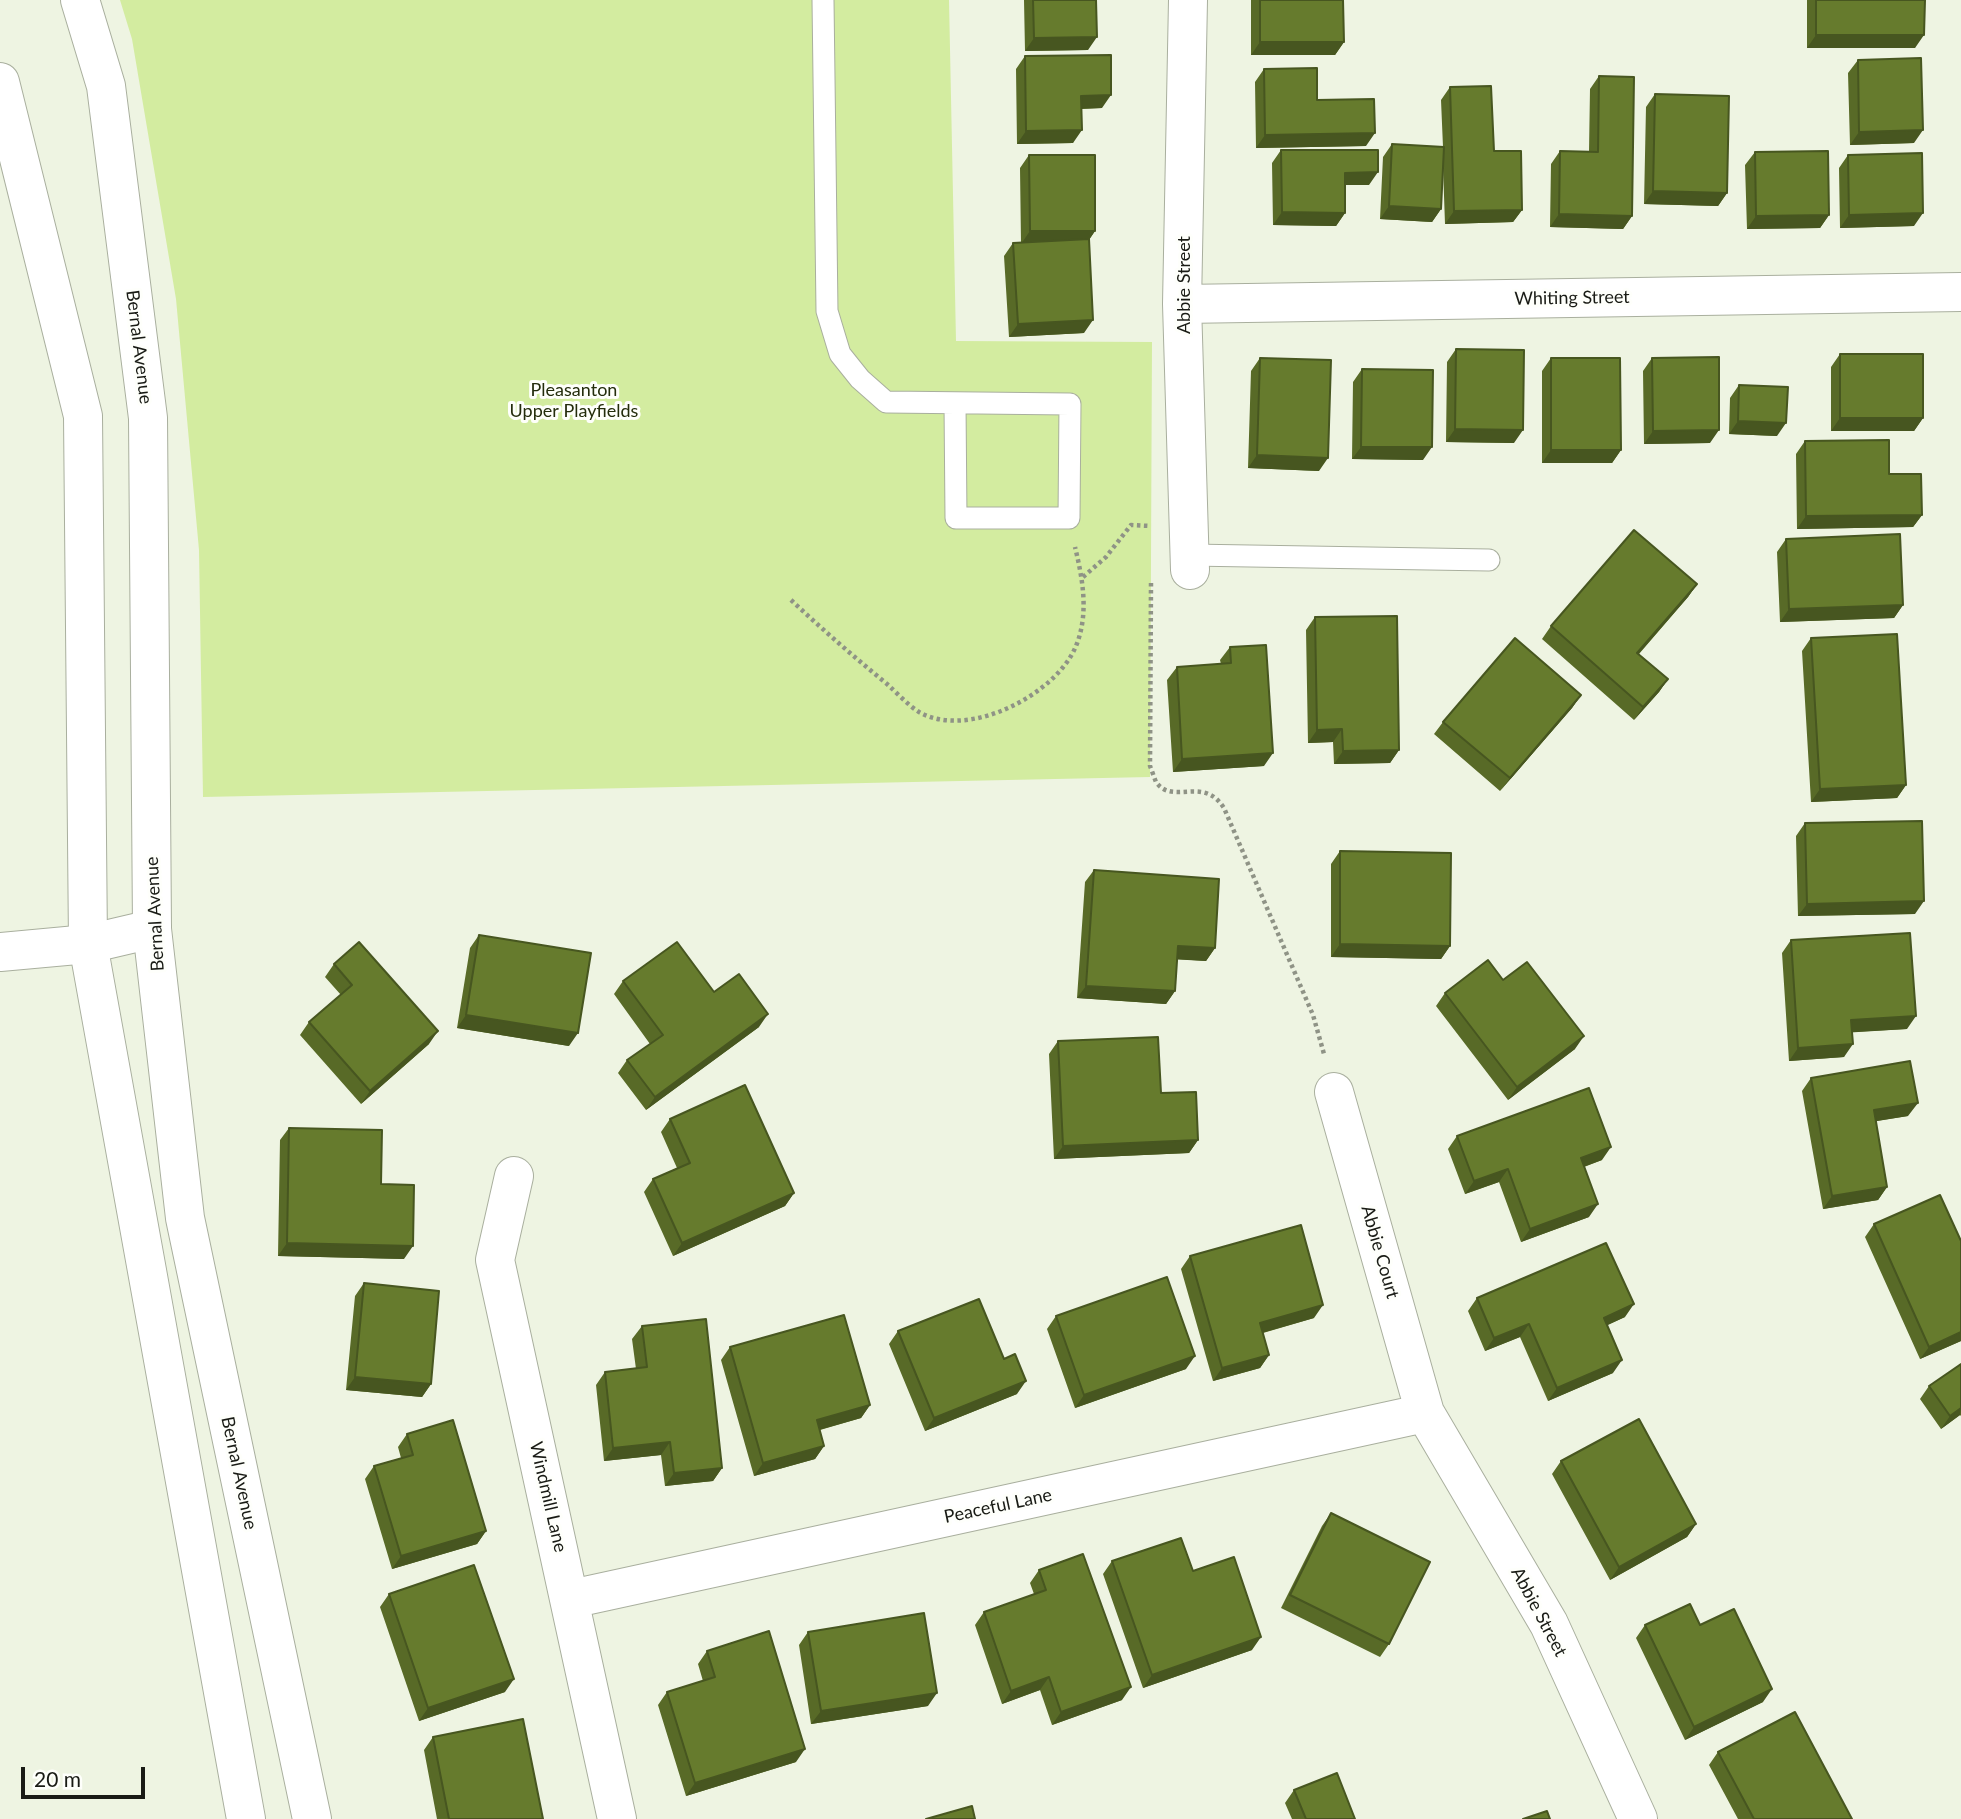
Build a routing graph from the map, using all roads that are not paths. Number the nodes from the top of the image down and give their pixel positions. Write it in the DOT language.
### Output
graph roads {
  1 [pos="80,0"];
  2 [pos="823,0"];
  3 [pos="1188,0"];
  4 [pos="0,82"];
  5 [pos="1961,292"];
  6 [pos="1182,304"];
  7 [pos="955,403"];
  8 [pos="1190,550"];
  9 [pos="1489,560"];
  10 [pos="152,929"];
  11 [pos="88,944"];
  12 [pos="0,952"];
  13 [pos="1334,1092"];
  14 [pos="514,1176"];
  15 [pos="1425,1413"];
  16 [pos="571,1599"];
  17 [pos="247,1819"];
  18 [pos="312,1819"];
  19 [pos="617,1819"];
  20 [pos="1638,1819"];
  1 -- 10 [label="street, Bernal Avenue"];
  2 -- 7 [label="lane"];
  3 -- 6 [label="street, Abbie Street"];
  4 -- 11 [label="street"];
  5 -- 6 [label="street, Whiting Street"];
  6 -- 8 [label="street, Abbie Street"];
  7 -- 7 [label="lane"];
  8 -- 9 [label="lane"];
  10 -- 11 [label="street"];
  10 -- 18 [label="street, Bernal Avenue"];
  11 -- 12 [label="street"];
  11 -- 17 [label="street"];
  13 -- 15 [label="street, Abbie Court"];
  14 -- 16 [label="street, Windmill Lane"];
  15 -- 16 [label="street, Peaceful Lane"];
  15 -- 20 [label="street, Abbie Street"];
  16 -- 19 [label="street, Windmill Lane"];
}
